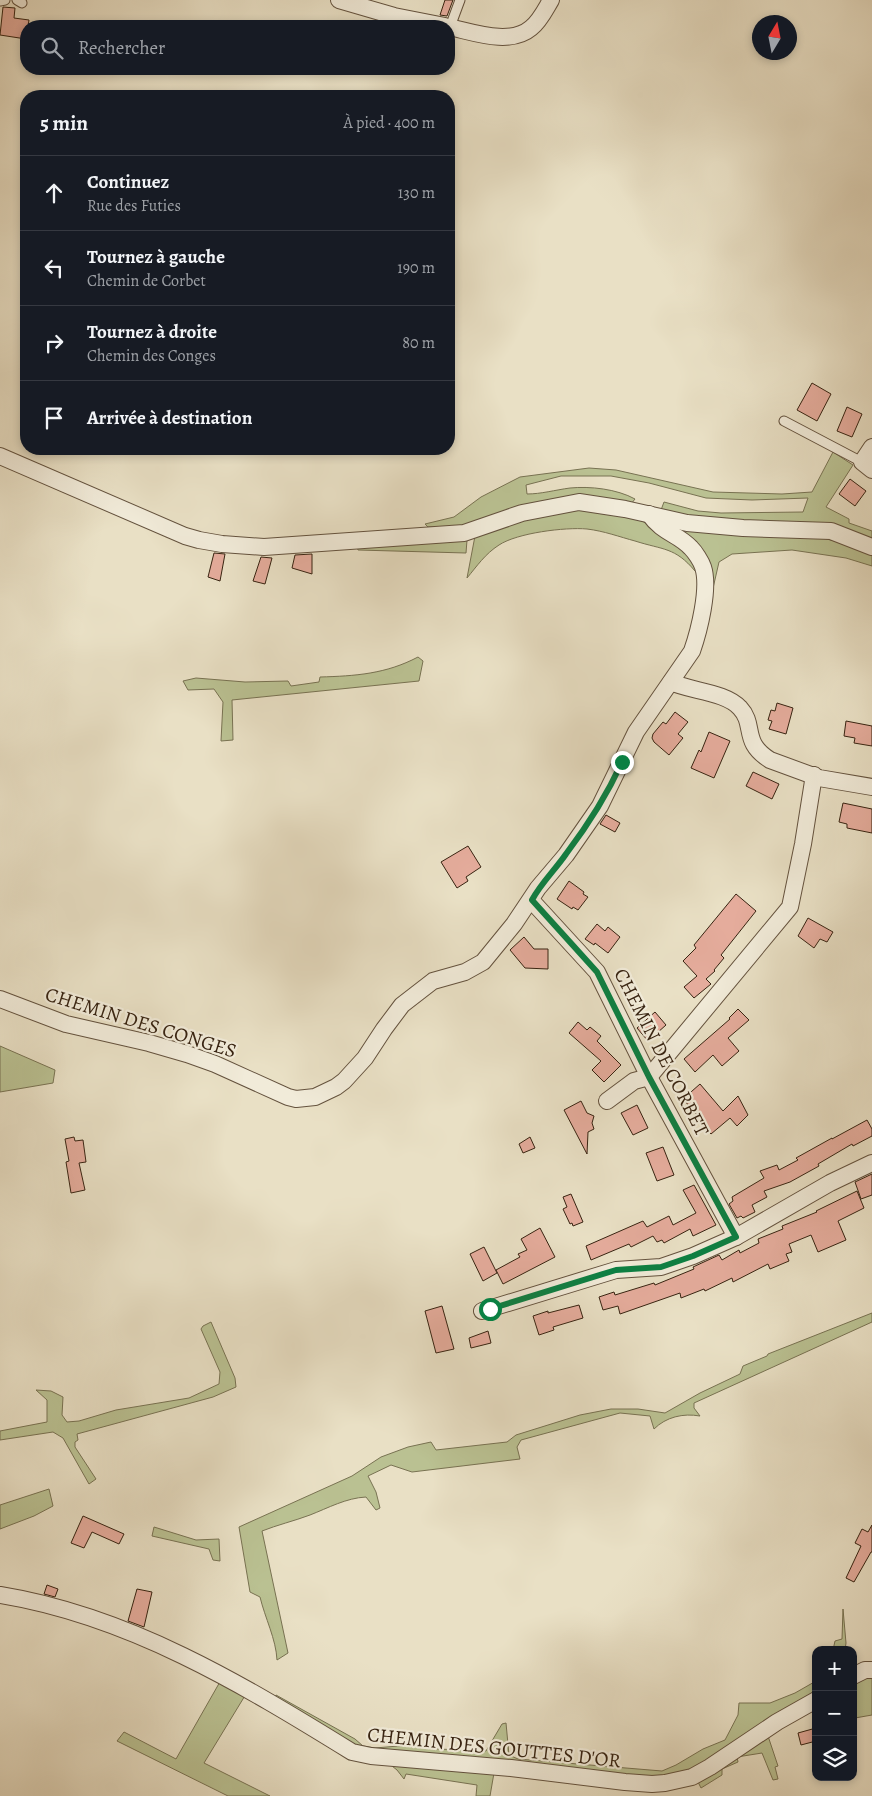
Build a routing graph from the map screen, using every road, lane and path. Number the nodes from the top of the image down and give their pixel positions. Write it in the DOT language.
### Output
graph roads {
  1 [pos="5,0"];
  2 [pos="339,0"];
  3 [pos="460,0"];
  4 [pos="551,0"];
  5 [pos="0,1"];
  6 [pos="414,20"];
  7 [pos="451,20"];
  8 [pos="455,28"];
  9 [pos="784,421"];
  10 [pos="872,447"];
  11 [pos="0,456"];
  12 [pos="867,466"];
  13 [pos="650,514"];
  14 [pos="872,546"];
  15 [pos="671,682"];
  16 [pos="814,776"];
  17 [pos="872,787"];
  18 [pos="532,900"];
  19 [pos="0,999"];
  20 [pos="649,1077"];
  21 [pos="607,1101"];
  22 [pos="872,1163"];
  23 [pos="736,1237"];
  24 [pos="482,1311"];
  25 [pos="0,1595"];
  26 [pos="872,1670"];
  27 [pos="857,1674"];
  28 [pos="812,1702"];
  1 -- 5 [label="lane"];
  2 -- 6 [label="street"];
  3 -- 7 [label="lane"];
  4 -- 8 [label="street"];
  9 -- 12 [label="lane"];
  10 -- 12 [label="street"];
  11 -- 13 [label="street"];
  13 -- 14 [label="street"];
  13 -- 15 [label="street, CHEMIN DES CONGES"];
  15 -- 16 [label="street"];
  15 -- 18 [label="street, CHEMIN DES CONGES"];
  16 -- 17 [label="street"];
  16 -- 20 [label="street"];
  18 -- 19 [label="street, CHEMIN DES CONGES"];
  18 -- 20 [label="street, CHEMIN DE CORBET"];
  20 -- 21 [label="street"];
  20 -- 23 [label="street, CHEMIN DE CORBET"];
  22 -- 23 [label="street"];
  23 -- 24 [label="street"];
  25 -- 28 [label="street, CHEMIN DES GOUTTES D'OR"];
  26 -- 27 [label="street"];
}
